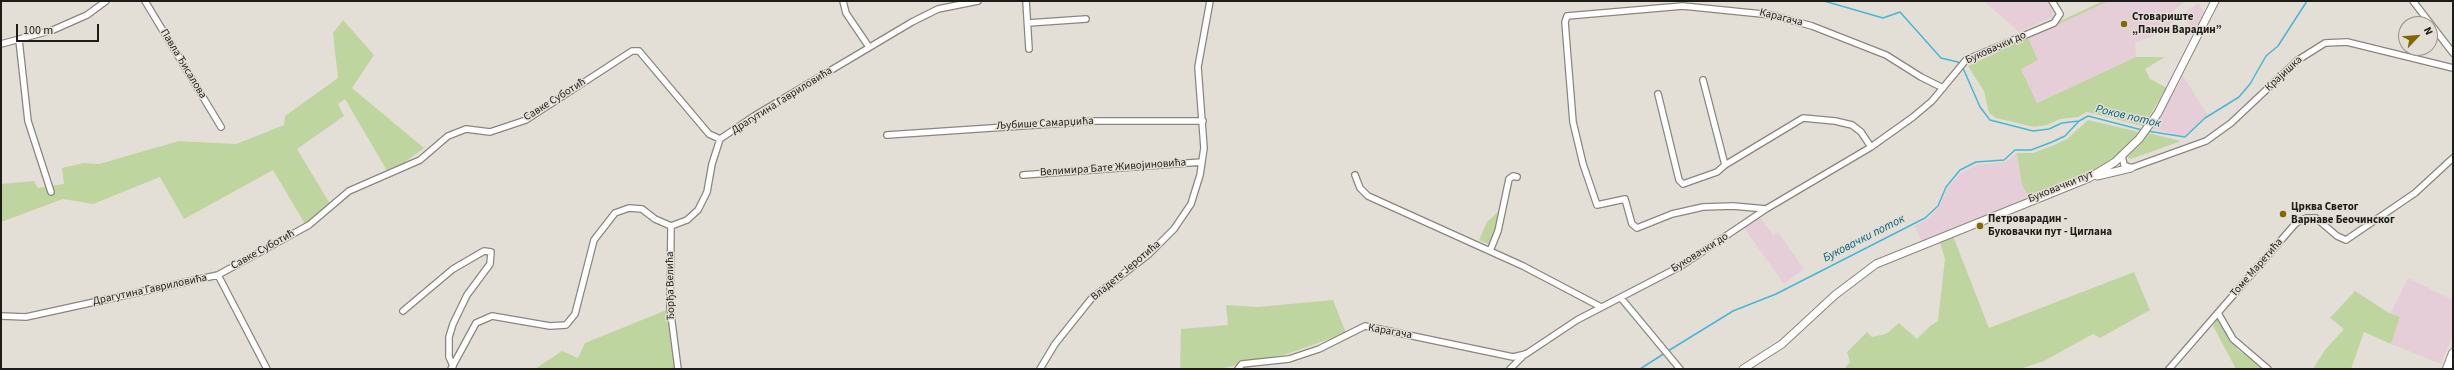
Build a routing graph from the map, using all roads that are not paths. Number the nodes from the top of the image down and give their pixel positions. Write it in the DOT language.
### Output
graph roads {
  1 [pos="106,1"];
  2 [pos="145,1"];
  3 [pos="843,1"];
  4 [pos="978,1"];
  5 [pos="1026,1"];
  6 [pos="1210,1"];
  7 [pos="2052,1"];
  8 [pos="2215,1"];
  9 [pos="2413,1"];
  10 [pos="1086,19"];
  11 [pos="1028,23"];
  12 [pos="18,40"];
  13 [pos="1,44"];
  14 [pos="869,47"];
  15 [pos="1029,50"];
  16 [pos="2453,53"];
  17 [pos="2453,68"];
  18 [pos="1703,80"];
  19 [pos="1943,88"];
  20 [pos="1658,94"];
  21 [pos="1203,121"];
  22 [pos="221,127"];
  23 [pos="887,135"];
  24 [pos="720,139"];
  25 [pos="1871,147"];
  26 [pos="2122,155"];
  27 [pos="2453,158"];
  28 [pos="1202,162"];
  29 [pos="1725,165"];
  30 [pos="2130,168"];
  31 [pos="1023,175"];
  32 [pos="1355,175"];
  33 [pos="1518,177"];
  34 [pos="2089,178"];
  35 [pos="51,192"];
  36 [pos="1766,209"];
  37 [pos="671,226"];
  38 [pos="1490,251"];
  39 [pos="218,275"];
  40 [pos="1621,298"];
  41 [pos="1601,307"];
  42 [pos="403,311"];
  43 [pos="2218,313"];
  44 [pos="1,316"];
  45 [pos="2453,353"];
  46 [pos="1526,354"];
  47 [pos="452,368"];
  48 [pos="267,369"];
  49 [pos="678,369"];
  50 [pos="1040,369"];
  51 [pos="1238,369"];
  52 [pos="1510,369"];
  53 [pos="1680,369"];
  54 [pos="1743,369"];
  55 [pos="2169,369"];
  56 [pos="2268,369"];
  57 [pos="2447,369"];
  1 -- 12 [label="street"];
  2 -- 22 [label="street, Павла Ђисалова"];
  3 -- 14 [label="street"];
  4 -- 14 [label="street, Драгутина Гавриловића"];
  5 -- 11 [label="street"];
  6 -- 21 [label="street, Владете Јеротића"];
  7 -- 19 [label="street, Буковачки до"];
  8 -- 26 [label="street, Буковачки пут"];
  9 -- 16 [label="street"];
  10 -- 11 [label="street"];
  11 -- 15 [label="street"];
  12 -- 13 [label="street"];
  12 -- 35 [label="street"];
  14 -- 24 [label="street, Драгутина Гавриловића"];
  17 -- 30 [label="street, Крајишка"];
  18 -- 29 [label="street"];
  19 -- 25 [label="street, Буковачки до"];
  19 -- 36 [label="street, Карагача"];
  20 -- 29 [label="street"];
  21 -- 23 [label="street, Љубише Самарџића"];
  21 -- 28 [label="street, Владете Јеротића"];
  24 -- 37 [label="street, Драгутина Гавриловића"];
  24 -- 39 [label="street, Савке Суботић"];
  25 -- 29 [label="street"];
  25 -- 36 [label="street, Буковачки до"];
  26 -- 30 [label="street"];
  26 -- 34 [label="street, Буковачки пут"];
  27 -- 43 [label="street, Томе Маретића"];
  28 -- 31 [label="street, Велимира Бате Живојиновића"];
  28 -- 50 [label="street, Владете Јеротића"];
  30 -- 34 [label="street"];
  32 -- 38 [label="street"];
  33 -- 38 [label="street"];
  34 -- 54 [label="street, Буковачки пут"];
  36 -- 40 [label="street, Буковачки до"];
  37 -- 47 [label="street"];
  37 -- 49 [label="street, Ђорђа Велића"];
  38 -- 41 [label="street"];
  39 -- 44 [label="street, Драгутина Гавриловића"];
  39 -- 48 [label="street, Драгутина Гавриловића"];
  40 -- 41 [label="street, Буковачки до"];
  40 -- 53 [label="street"];
  41 -- 46 [label="street, Буковачки до"];
  42 -- 47 [label="street"];
  43 -- 55 [label="street, Томе Маретића"];
  43 -- 56 [label="street"];
  45 -- 57 [label="main road"];
  46 -- 51 [label="street, Карагача"];
  46 -- 52 [label="street, Буковачки до"];
}
